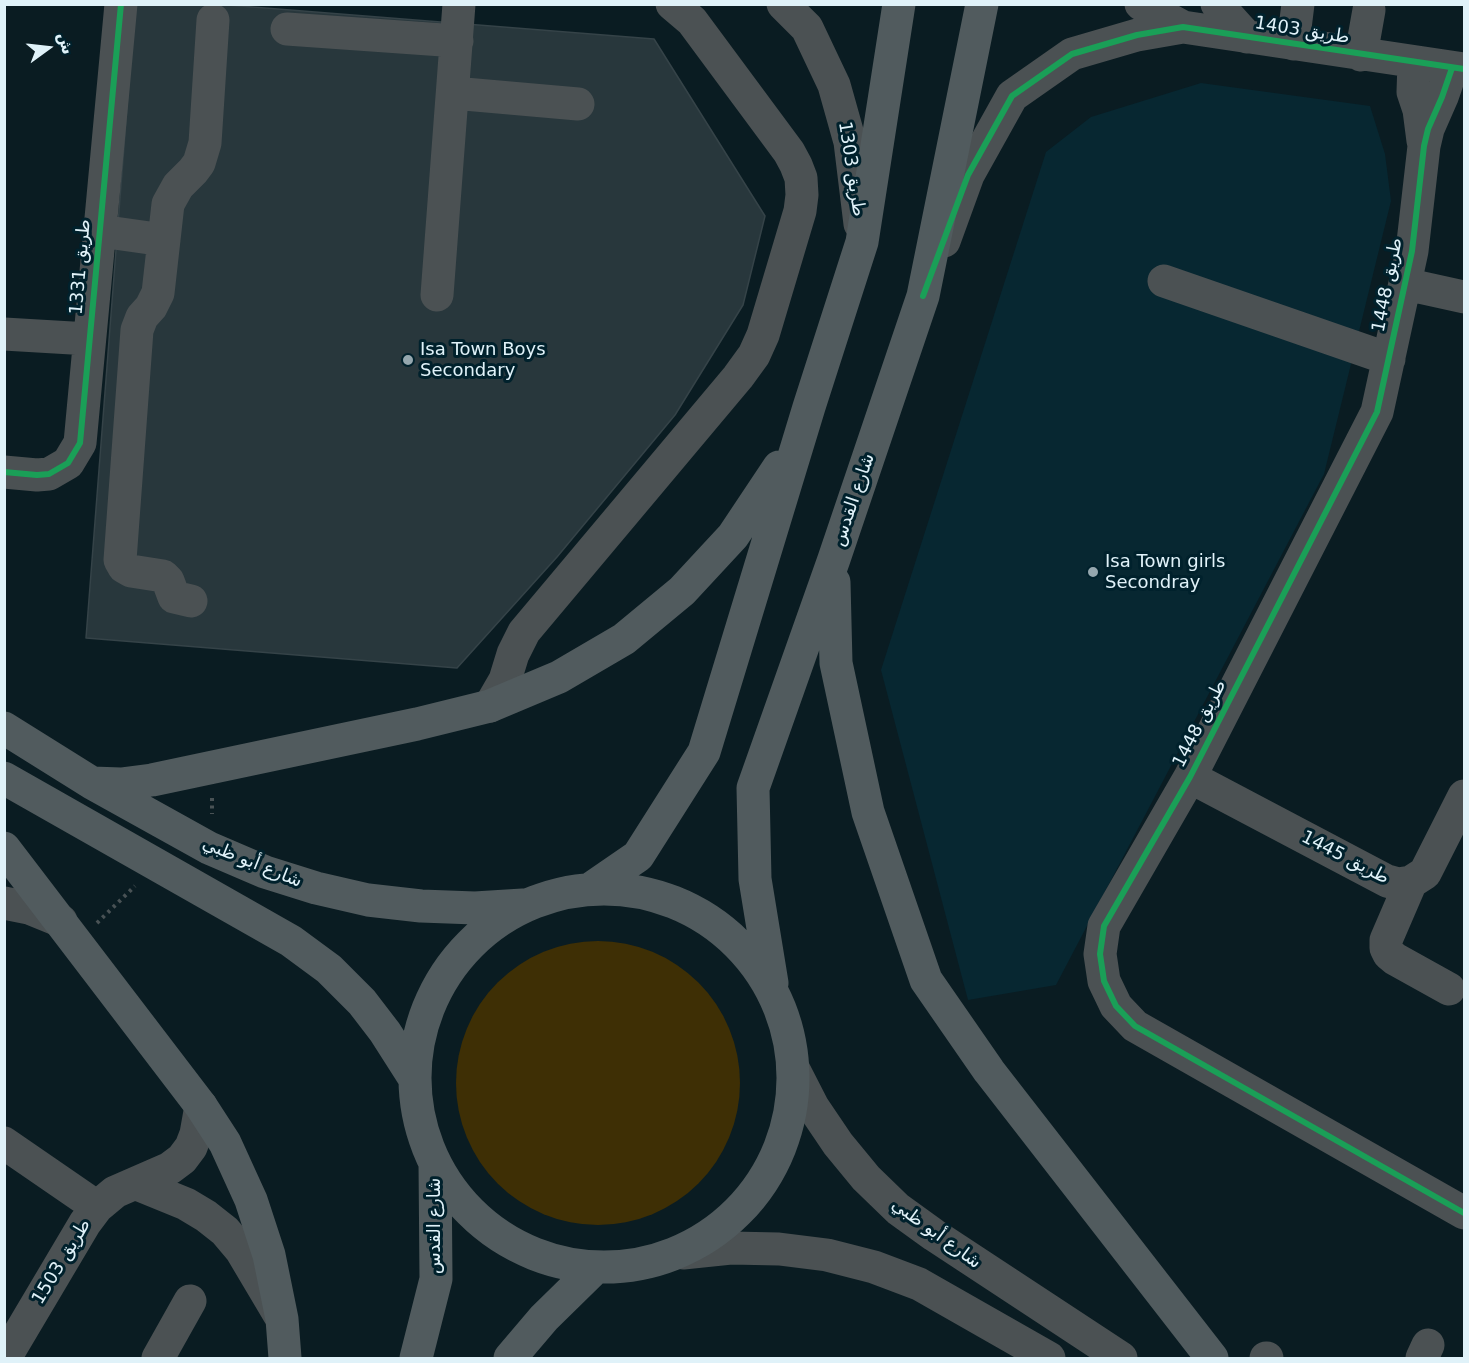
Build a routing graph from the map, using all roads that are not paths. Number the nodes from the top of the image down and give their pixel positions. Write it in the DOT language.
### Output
graph roads {
  1 [pos="121,4"];
  2 [pos="459,4"];
  3 [pos="672,4"];
  4 [pos="783,4"];
  5 [pos="899,4"];
  6 [pos="982,4"];
  7 [pos="1141,4"];
  8 [pos="1217,4"];
  9 [pos="1298,4"];
  10 [pos="1369,10"];
  11 [pos="213,20"];
  12 [pos="1183,27"];
  13 [pos="287,29"];
  14 [pos="1247,37"];
  15 [pos="457,41"];
  16 [pos="1293,44"];
  17 [pos="1361,55"];
  18 [pos="1414,62"];
  19 [pos="1458,68"];
  20 [pos="453,93"];
  21 [pos="578,104"];
  22 [pos="1424,146"];
  23 [pos="100,231"];
  24 [pos="164,240"];
  25 [pos="862,242"];
  26 [pos="1164,281"];
  27 [pos="1405,284"];
  28 [pos="437,295"];
  29 [pos="923,296"];
  30 [pos="1464,297"];
  31 [pos="4,334"];
  32 [pos="89,339"];
  33 [pos="1389,359"];
  34 [pos="809,407"];
  35 [pos="4,472"];
  36 [pos="834,559"];
  37 [pos="191,601"];
  38 [pos="490,706"];
  39 [pos="4,728"];
  40 [pos="1190,777"];
  41 [pos="4,778"];
  42 [pos="92,783"];
  43 [pos="1464,796"];
  44 [pos="4,848"];
  45 [pos="1411,882"];
  46 [pos="590,889"];
  47 [pos="4,903"];
  48 [pos="527,904"];
  49 [pos="61,921"];
  50 [pos="1449,989"];
  51 [pos="773,993"];
  52 [pos="793,1068"];
  53 [pos="415,1079"];
  54 [pos="201,1106"];
  55 [pos="4,1143"];
  56 [pos="435,1163"];
  57 [pos="137,1184"];
  58 [pos="97,1207"];
  59 [pos="1464,1213"];
  60 [pos="682,1253"];
  61 [pos="595,1268"];
  62 [pos="190,1301"];
  63 [pos="282,1320"];
  64 [pos="5,1359"];
  65 [pos="158,1359"];
  66 [pos="285,1359"];
  67 [pos="416,1359"];
  68 [pos="510,1359"];
  69 [pos="1049,1359"];
  70 [pos="1120,1359"];
  71 [pos="1212,1359"];
  1 -- 23 [label="street, طريق 1331"];
  2 -- 15 [label="street"];
  3 -- 38 [label="street"];
  4 -- 25 [label="street, طريق 1303"];
  5 -- 25 [label="main road"];
  6 -- 29 [label="main road, شارع القدس"];
  7 -- 12 [label="street, طريق 1403"];
  8 -- 14 [label="street"];
  9 -- 16 [label="street"];
  10 -- 17 [label="street"];
  11 -- 24 [label="street"];
  12 -- 14 [label="street, طريق 1403"];
  12 -- 29 [label="street, طريق 1403"];
  13 -- 15 [label="street"];
  14 -- 16 [label="street, طريق 1403"];
  15 -- 20 [label="street"];
  16 -- 17 [label="street, طريق 1403"];
  17 -- 18 [label="street, طريق 1403"];
  18 -- 19 [label="street, طريق 1403"];
  18 -- 22 [label="street, طريق 1448"];
  19 -- 22 [label="street, طريق 1448"];
  20 -- 21 [label="street"];
  20 -- 28 [label="street"];
  22 -- 27 [label="street, طريق 1448"];
  23 -- 24 [label="street"];
  23 -- 32 [label="street, طريق 1331"];
  24 -- 37 [label="street"];
  25 -- 34 [label="main road"];
  26 -- 33 [label="street"];
  27 -- 30 [label="street"];
  27 -- 33 [label="street, طريق 1448"];
  29 -- 36 [label="main road, شارع القدس"];
  31 -- 32 [label="street"];
  32 -- 35 [label="street, طريق 1331"];
  33 -- 40 [label="street, طريق 1448"];
  34 -- 38 [label="main road"];
  34 -- 46 [label="main road"];
  36 -- 51 [label="main road, شارع القدس"];
  36 -- 71 [label="main road"];
  38 -- 42 [label="main road"];
  39 -- 42 [label="main road, شارع أبو ظبي"];
  40 -- 45 [label="street, طريق 1445"];
  40 -- 59 [label="street, طريق 1448"];
  41 -- 53 [label="main road"];
  42 -- 48 [label="main road, شارع أبو ظبي"];
  43 -- 45 [label="street, طريق 1445"];
  44 -- 49 [label="main road"];
  45 -- 50 [label="street"];
  46 -- 48 [label="main road"];
  46 -- 51 [label="main road"];
  47 -- 49 [label="street"];
  48 -- 53 [label="main road"];
  49 -- 54 [label="main road"];
  51 -- 52 [label="main road"];
  52 -- 60 [label="main road"];
  52 -- 70 [label="street, شارع أبو ظبي"];
  53 -- 56 [label="main road"];
  54 -- 57 [label="street, طريق 1503"];
  54 -- 63 [label="main road"];
  55 -- 58 [label="street"];
  56 -- 61 [label="main road"];
  56 -- 67 [label="main road, شارع القدس"];
  57 -- 58 [label="street, طريق 1503"];
  57 -- 63 [label="street"];
  58 -- 64 [label="street, طريق 1503"];
  60 -- 61 [label="main road"];
  60 -- 69 [label="street"];
  61 -- 68 [label="main road"];
  62 -- 65 [label="street"];
  63 -- 66 [label="main road"];
}
